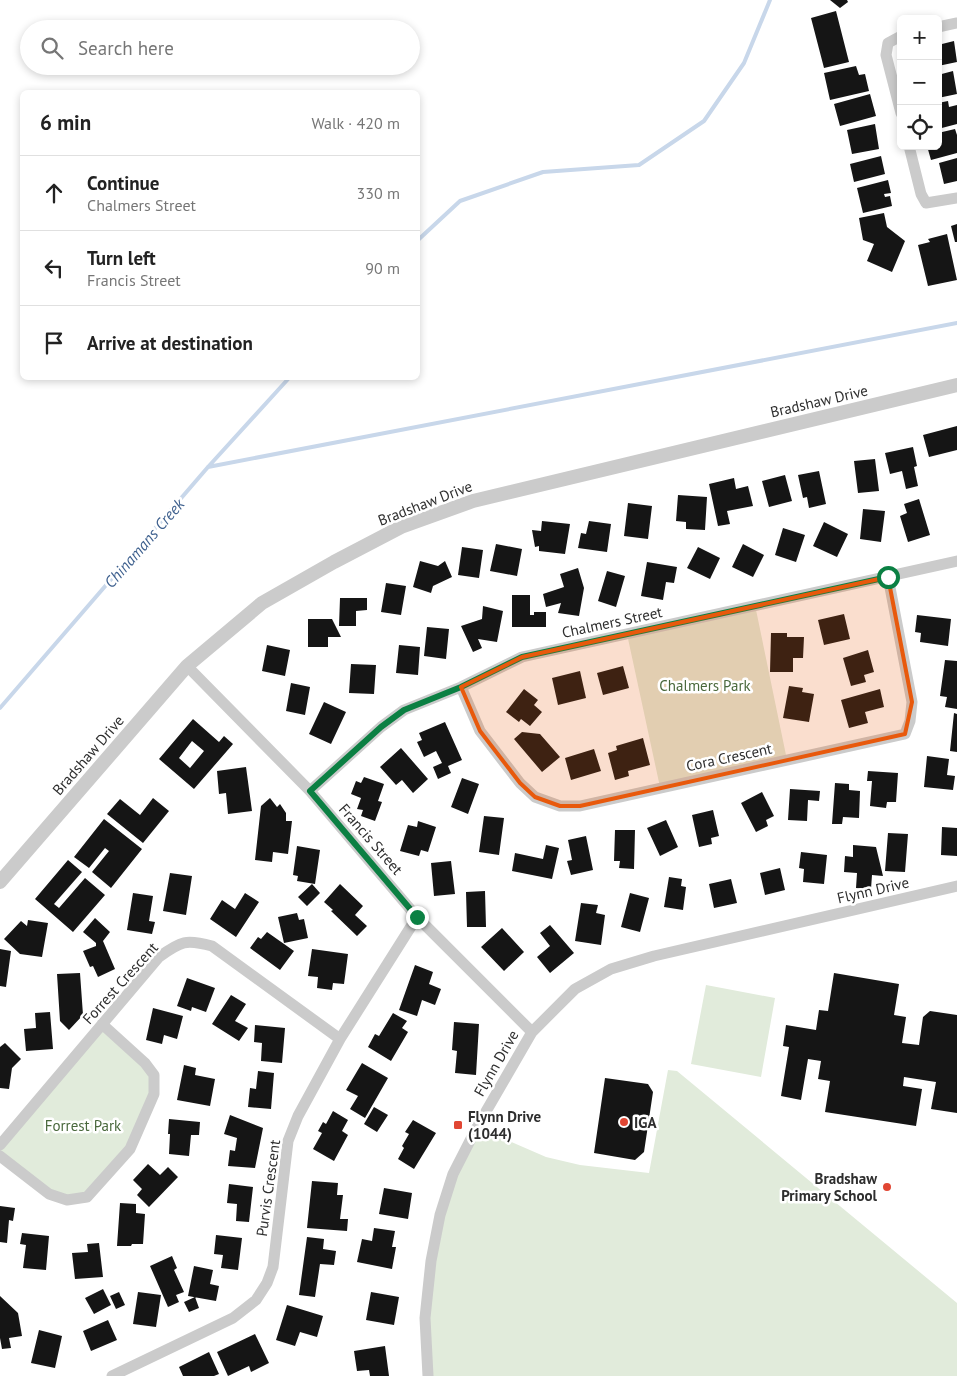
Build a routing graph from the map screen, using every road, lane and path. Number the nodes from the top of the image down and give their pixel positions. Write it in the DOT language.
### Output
graph roads {
  1 [pos="957,23"];
  2 [pos="942,26"];
  3 [pos="897,38"];
  4 [pos="899,105"];
  5 [pos="910,150"];
  6 [pos="957,198"];
  7 [pos="957,385"];
  8 [pos="957,561"];
  9 [pos="888,577"];
  10 [pos="187,666"];
  11 [pos="461,687"];
  12 [pos="310,791"];
  13 [pos="0,882"];
  14 [pos="957,886"];
  15 [pos="417,917"];
  16 [pos="102,1024"];
  17 [pos="532,1032"];
  18 [pos="340,1038"];
  19 [pos="0,1145"];
  20 [pos="0,1156"];
  21 [pos="112,1376"];
  22 [pos="428,1376"];
  1 -- 2 [label="street"];
  3 -- 4 [label="street"];
  5 -- 6 [label="street"];
  7 -- 10 [label="street, Bradshaw Drive"];
  8 -- 9 [label="street, Chalmers Street"];
  9 -- 11 [label="street, Chalmers Street"];
  9 -- 11 [label="street, Cora Crescent"];
  10 -- 12 [label="street, Francis Street"];
  10 -- 13 [label="street, Bradshaw Drive"];
  11 -- 12 [label="street, Chalmers Street"];
  12 -- 15 [label="street, Francis Street"];
  14 -- 17 [label="street, Flynn Drive"];
  15 -- 17 [label="street, Francis Street"];
  15 -- 18 [label="street, Purvis Crescent"];
  16 -- 18 [label="street, Forrest Crescent"];
  16 -- 19 [label="street, Forrest Crescent"];
  16 -- 20 [label="street"];
  17 -- 22 [label="street, Flynn Drive"];
  18 -- 21 [label="street, Purvis Crescent"];
}
